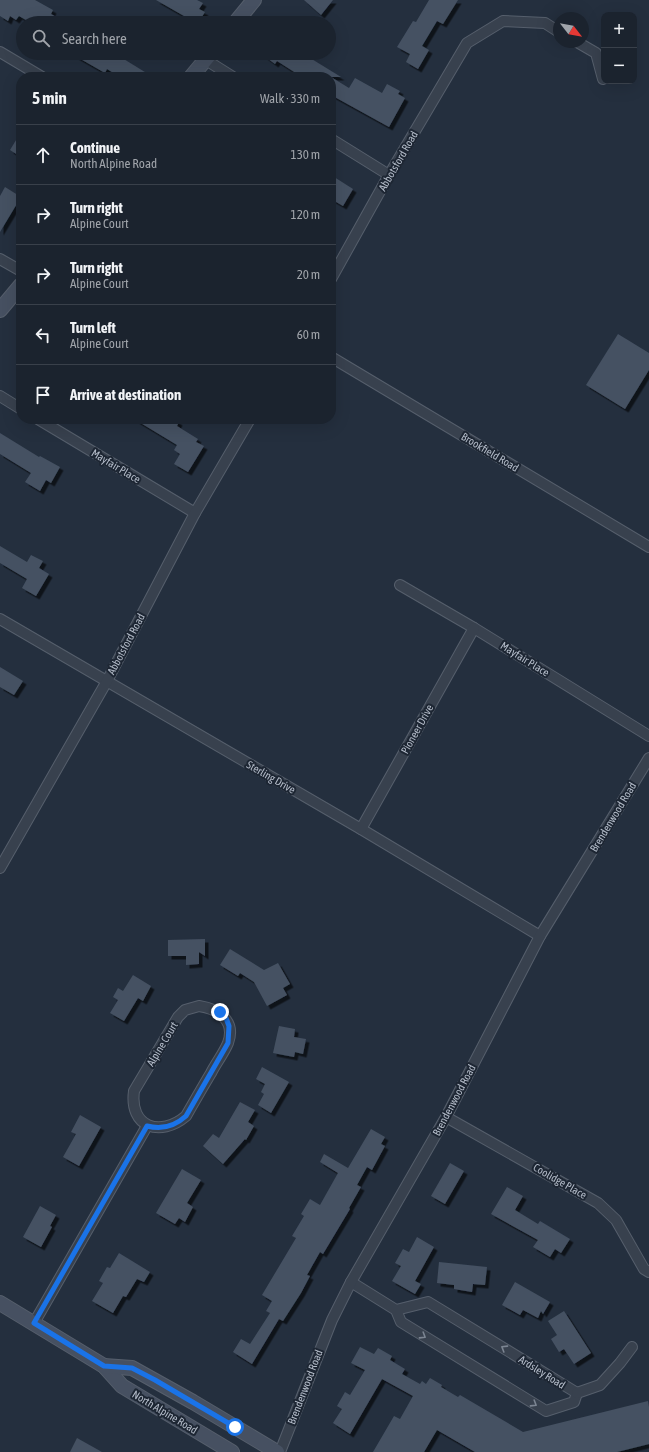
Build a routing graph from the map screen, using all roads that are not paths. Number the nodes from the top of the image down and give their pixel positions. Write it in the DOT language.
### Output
graph roads {
  1 [pos="254,0"];
  2 [pos="241,16"];
  3 [pos="553,28"];
  4 [pos="587,48"];
  5 [pos="0,52"];
  6 [pos="205,60"];
  7 [pos="213,60"];
  8 [pos="34,72"];
  9 [pos="195,72"];
  10 [pos="227,72"];
  11 [pos="601,72"];
  12 [pos="336,142"];
  13 [pos="389,175"];
  14 [pos="0,259"];
  15 [pos="16,269"];
  16 [pos="336,270"];
  17 [pos="16,291"];
  18 [pos="0,310"];
  19 [pos="336,359"];
  20 [pos="0,396"];
  21 [pos="16,406"];
  22 [pos="46,424"];
  23 [pos="247,424"];
  24 [pos="195,513"];
  25 [pos="649,547"];
  26 [pos="400,585"];
  27 [pos="0,619"];
  28 [pos="474,628"];
  29 [pos="107,681"];
  30 [pos="649,736"];
  31 [pos="649,758"];
  32 [pos="361,829"];
  33 [pos="4,851"];
  34 [pos="0,868"];
  35 [pos="540,936"];
  36 [pos="446,1117"];
  37 [pos="147,1126"];
  38 [pos="649,1272"];
  39 [pos="351,1282"];
  40 [pos="0,1303"];
  41 [pos="396,1310"];
  42 [pos="34,1323"];
  43 [pos="632,1347"];
  44 [pos="104,1366"];
  45 [pos="577,1393"];
  46 [pos="232,1452"];
  47 [pos="277,1452"];
  48 [pos="280,1452"];
  1 -- 2 [label="main road"];
  3 -- 13 [label="street, Abbotsford Road"];
  4 -- 11 [label="street"];
  5 -- 8 [label="street"];
  6 -- 9 [label="main road"];
  7 -- 10 [label="street"];
  12 -- 13 [label="street"];
  13 -- 16 [label="street, Abbotsford Road"];
  14 -- 15 [label="street"];
  17 -- 18 [label="main road"];
  19 -- 25 [label="street, Brookfield Road"];
  20 -- 21 [label="street"];
  22 -- 24 [label="street, Mayfair Place"];
  23 -- 24 [label="street, Abbotsford Road"];
  24 -- 29 [label="street, Abbotsford Road"];
  26 -- 28 [label="street, Mayfair Place"];
  27 -- 29 [label="street, Sterling Drive"];
  28 -- 30 [label="street, Mayfair Place"];
  28 -- 32 [label="street, Pioneer Drive"];
  29 -- 32 [label="street, Sterling Drive"];
  29 -- 33 [label="street, Abbotsford Road"];
  31 -- 35 [label="street, Brendenwood Road"];
  32 -- 35 [label="street, Sterling Drive"];
  33 -- 34 [label="street, Abbotsford Road"];
  35 -- 36 [label="street, Brendenwood Road"];
  36 -- 38 [label="street, Coolidge Place"];
  36 -- 39 [label="street, Brendenwood Road"];
  37 -- 37 [label="street, Alpine Court"];
  37 -- 42 [label="street"];
  39 -- 41 [label="street, Ardsley Road"];
  39 -- 48 [label="street, Brendenwood Road"];
  40 -- 42 [label="main road, North Alpine Road"];
  45 -- 41 [label="street, Ardsley Road, one-way"];
  41 -- 45 [label="street, Ardsley Road, one-way"];
  42 -- 44 [label="main road, North Alpine Road"];
  43 -- 45 [label="street"];
  44 -- 46 [label="main road, North Alpine Road"];
  44 -- 47 [label="main road, North Alpine Road"];
}
